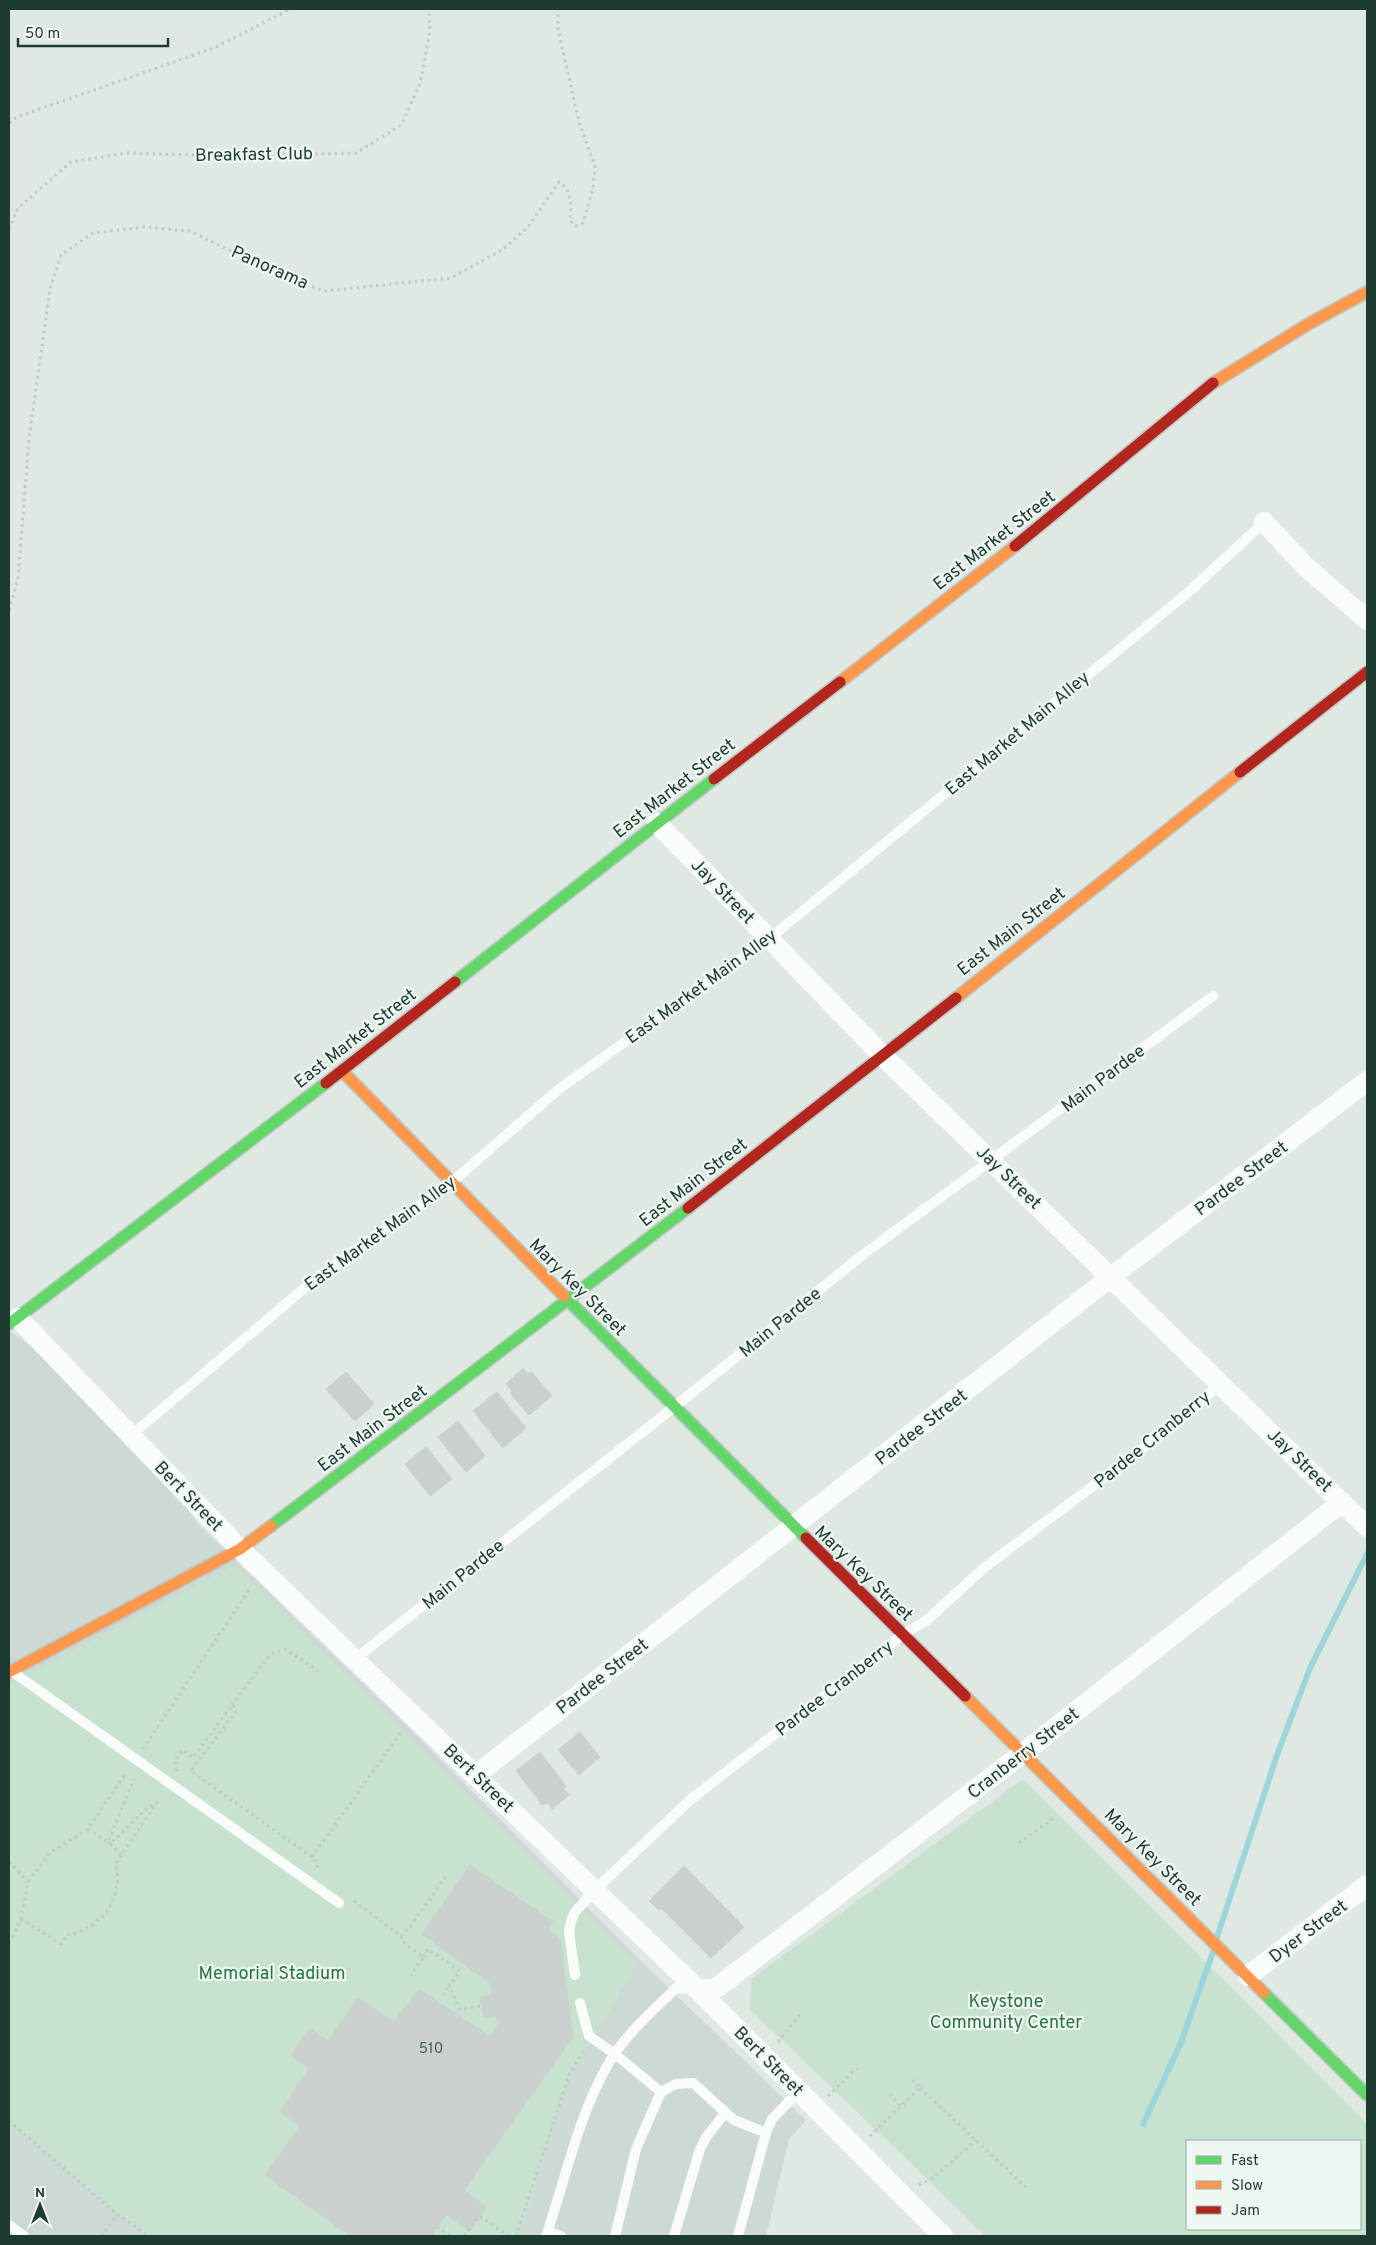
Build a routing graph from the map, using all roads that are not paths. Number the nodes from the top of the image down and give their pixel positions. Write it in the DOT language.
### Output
graph roads {
  1 [pos="1367,292"];
  2 [pos="1264,522"];
  3 [pos="1367,620"];
  4 [pos="1367,672"];
  5 [pos="657,823"];
  6 [pos="769,939"];
  7 [pos="1213,996"];
  8 [pos="883,1056"];
  9 [pos="342,1071"];
  10 [pos="1367,1081"];
  11 [pos="992,1161"];
  12 [pos="451,1182"];
  13 [pos="1112,1276"];
  14 [pos="567,1302"];
  15 [pos="13,1321"];
  16 [pos="1221,1382"];
  17 [pos="674,1408"];
  18 [pos="129,1436"];
  19 [pos="1342,1502"];
  20 [pos="793,1527"];
  21 [pos="1367,1527"];
  22 [pos="240,1550"];
  23 [pos="902,1635"];
  24 [pos="355,1659"];
  25 [pos="10,1672"];
  26 [pos="1023,1754"];
  27 [pos="476,1774"];
  28 [pos="1367,1885"];
  29 [pos="594,1890"];
  30 [pos="339,1903"];
  31 [pos="575,1974"];
  32 [pos="1248,1976"];
  33 [pos="697,1989"];
  34 [pos="580,2003"];
  35 [pos="615,2054"];
  36 [pos="1366,2090"];
  37 [pos="799,2091"];
  38 [pos="661,2092"];
  39 [pos="725,2113"];
  40 [pos="766,2134"];
  41 [pos="9,2224"];
  42 [pos="547,2234"];
  43 [pos="936,2234"];
  44 [pos="24,2236"];
  45 [pos="561,2236"];
  46 [pos="615,2236"];
  47 [pos="674,2236"];
  48 [pos="738,2236"];
  1 -- 5 [label="street, East Market Street"];
  2 -- 3 [label="street"];
  2 -- 6 [label="lane, East Market Main Alley"];
  4 -- 8 [label="street, East Main Street"];
  5 -- 6 [label="street, Jay Street"];
  5 -- 9 [label="street, East Market Street"];
  6 -- 8 [label="street, Jay Street"];
  6 -- 12 [label="lane, East Market Main Alley"];
  7 -- 11 [label="lane, Main Pardee"];
  8 -- 11 [label="street, Jay Street"];
  8 -- 14 [label="street, East Main Street"];
  9 -- 12 [label="street, Mary Key Street"];
  9 -- 15 [label="street, East Market Street"];
  10 -- 13 [label="street, Pardee Street"];
  11 -- 13 [label="street, Jay Street"];
  11 -- 17 [label="lane, Main Pardee"];
  12 -- 14 [label="street, Mary Key Street"];
  12 -- 18 [label="lane, East Market Main Alley"];
  13 -- 16 [label="street, Jay Street"];
  13 -- 20 [label="street, Pardee Street"];
  14 -- 17 [label="street, Mary Key Street"];
  14 -- 22 [label="street, East Main Street"];
  15 -- 18 [label="street, Bert Street"];
  16 -- 19 [label="street, Jay Street"];
  16 -- 23 [label="lane, Pardee Cranberry"];
  17 -- 20 [label="street, Mary Key Street"];
  17 -- 24 [label="lane, Main Pardee"];
  18 -- 22 [label="street, Bert Street"];
  19 -- 21 [label="street, Jay Street"];
  19 -- 26 [label="street, Cranberry Street"];
  20 -- 23 [label="street, Mary Key Street"];
  20 -- 27 [label="street, Pardee Street"];
  22 -- 24 [label="street, Bert Street"];
  22 -- 25 [label="street, East Main Street"];
  23 -- 26 [label="street, Mary Key Street"];
  23 -- 29 [label="lane, Pardee Cranberry"];
  24 -- 27 [label="street, Bert Street"];
  25 -- 30 [label="lane"];
  26 -- 32 [label="street, Mary Key Street"];
  26 -- 33 [label="street, Cranberry Street"];
  27 -- 29 [label="street, Bert Street"];
  28 -- 32 [label="street, Dyer Street"];
  29 -- 31 [label="lane, Pardee Cranberry"];
  29 -- 33 [label="street, Bert Street"];
  32 -- 36 [label="street, Mary Key Street"];
  33 -- 35 [label="lane"];
  33 -- 37 [label="street, Bert Street"];
  34 -- 35 [label="lane"];
  35 -- 38 [label="lane"];
  35 -- 42 [label="lane"];
  37 -- 40 [label="lane"];
  37 -- 43 [label="street, Bert Street"];
  38 -- 39 [label="lane"];
  38 -- 46 [label="lane"];
  39 -- 40 [label="lane"];
  39 -- 47 [label="lane"];
  40 -- 48 [label="lane"];
  41 -- 44 [label="lane"];
  42 -- 45 [label="lane"];
}
